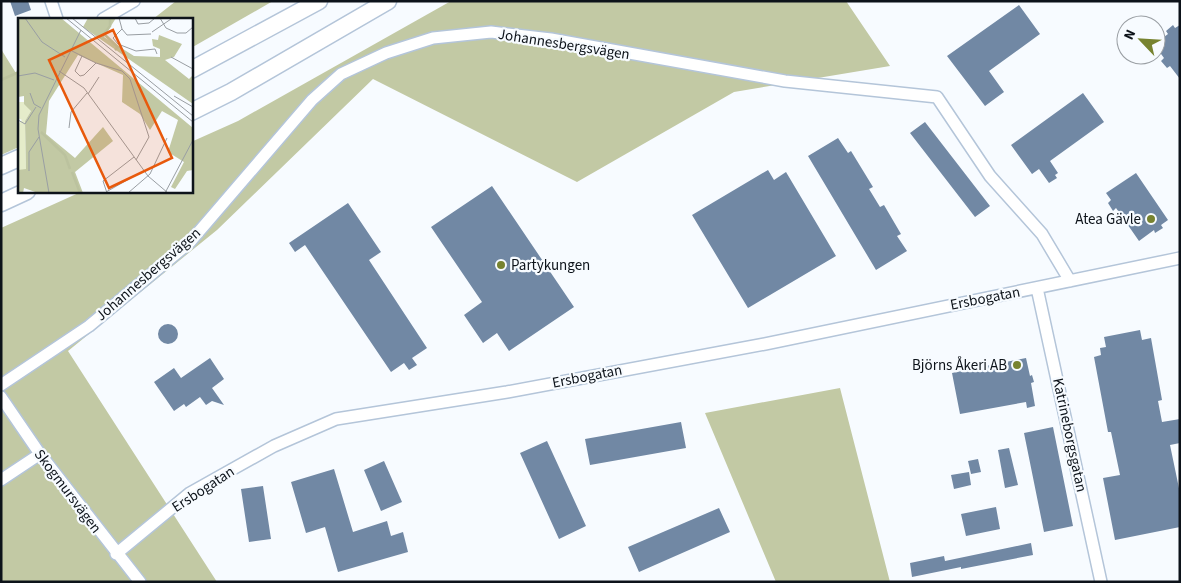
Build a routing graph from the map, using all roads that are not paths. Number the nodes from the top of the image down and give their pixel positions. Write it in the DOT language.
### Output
graph roads {
  1 [pos="51,1"];
  2 [pos="134,1"];
  3 [pos="319,1"];
  4 [pos="388,1"];
  5 [pos="57,18"];
  6 [pos="105,18"];
  7 [pos="192,69"];
  8 [pos="192,112"];
  9 [pos="18,158"];
  10 [pos="1,166"];
  11 [pos="25,192"];
  12 [pos="1,203"];
  13 [pos="1180,258"];
  14 [pos="1070,281"];
  15 [pos="1037,288"];
  16 [pos="1,385"];
  17 [pos="1,397"];
  18 [pos="40,454"];
  19 [pos="1,480"];
  20 [pos="116,554"];
  21 [pos="140,582"];
  22 [pos="1101,582"];
  1 -- 5 [label="street"];
  2 -- 6 [label="street"];
  3 -- 7 [label="highway"];
  4 -- 8 [label="highway"];
  9 -- 10 [label="highway"];
  11 -- 12 [label="highway"];
  13 -- 14 [label="street, Ersbogatan"];
  14 -- 15 [label="street, Ersbogatan"];
  14 -- 16 [label="street, Johannesbergsvägen"];
  15 -- 20 [label="street, Ersbogatan"];
  15 -- 22 [label="street, Katrineborgsgatan"];
  17 -- 18 [label="street, Skogmursvägen"];
  18 -- 19 [label="street"];
  18 -- 20 [label="street, Skogmursvägen"];
  20 -- 21 [label="street, Skogmursvägen"];
}
